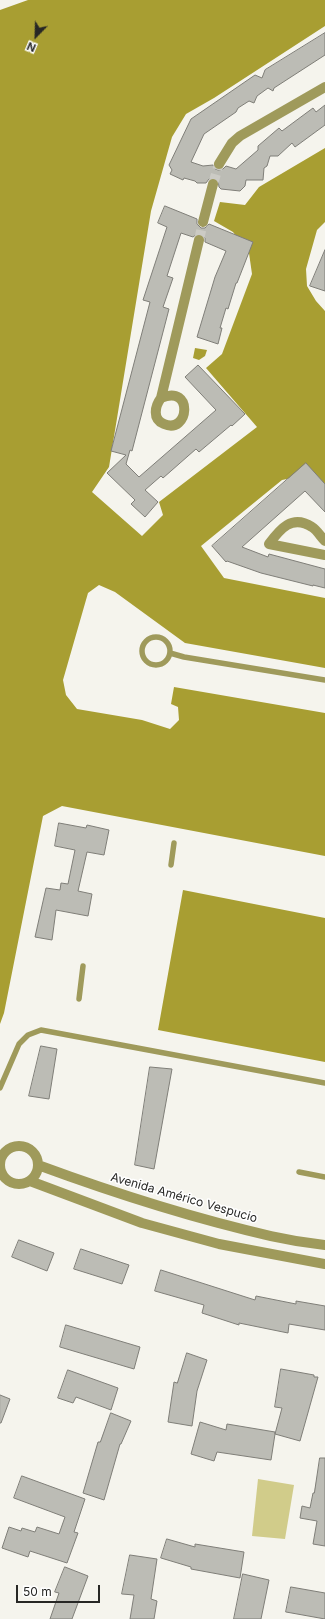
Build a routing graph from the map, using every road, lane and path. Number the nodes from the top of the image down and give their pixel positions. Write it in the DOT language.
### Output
graph roads {
  1 [pos="325,87"];
  2 [pos="219,164"];
  3 [pos="212,184"];
  4 [pos="204,220"];
  5 [pos="199,240"];
  6 [pos="161,398"];
  7 [pos="325,541"];
  8 [pos="325,555"];
  9 [pos="170,653"];
  10 [pos="325,680"];
  11 [pos="174,843"];
  12 [pos="171,865"];
  13 [pos="83,966"];
  14 [pos="79,999"];
  15 [pos="325,1083"];
  16 [pos="0,1088"];
  17 [pos="38,1165"];
  18 [pos="300,1172"];
  19 [pos="325,1177"];
  20 [pos="30,1181"];
  21 [pos="325,1246"];
  22 [pos="325,1264"];
  1 -- 2 [label="street"];
  3 -- 4 [label="street"];
  5 -- 6 [label="street"];
  7 -- 8 [label="street"];
  9 -- 9 [label="lane"];
  9 -- 10 [label="lane"];
  11 -- 12 [label="lane"];
  13 -- 14 [label="lane"];
  15 -- 16 [label="lane"];
  17 -- 20 [label="street"];
  17 -- 20 [label="street"];
  17 -- 21 [label="street, Avenida Américo Vespucio"];
  18 -- 19 [label="lane"];
  20 -- 22 [label="street"];
}
